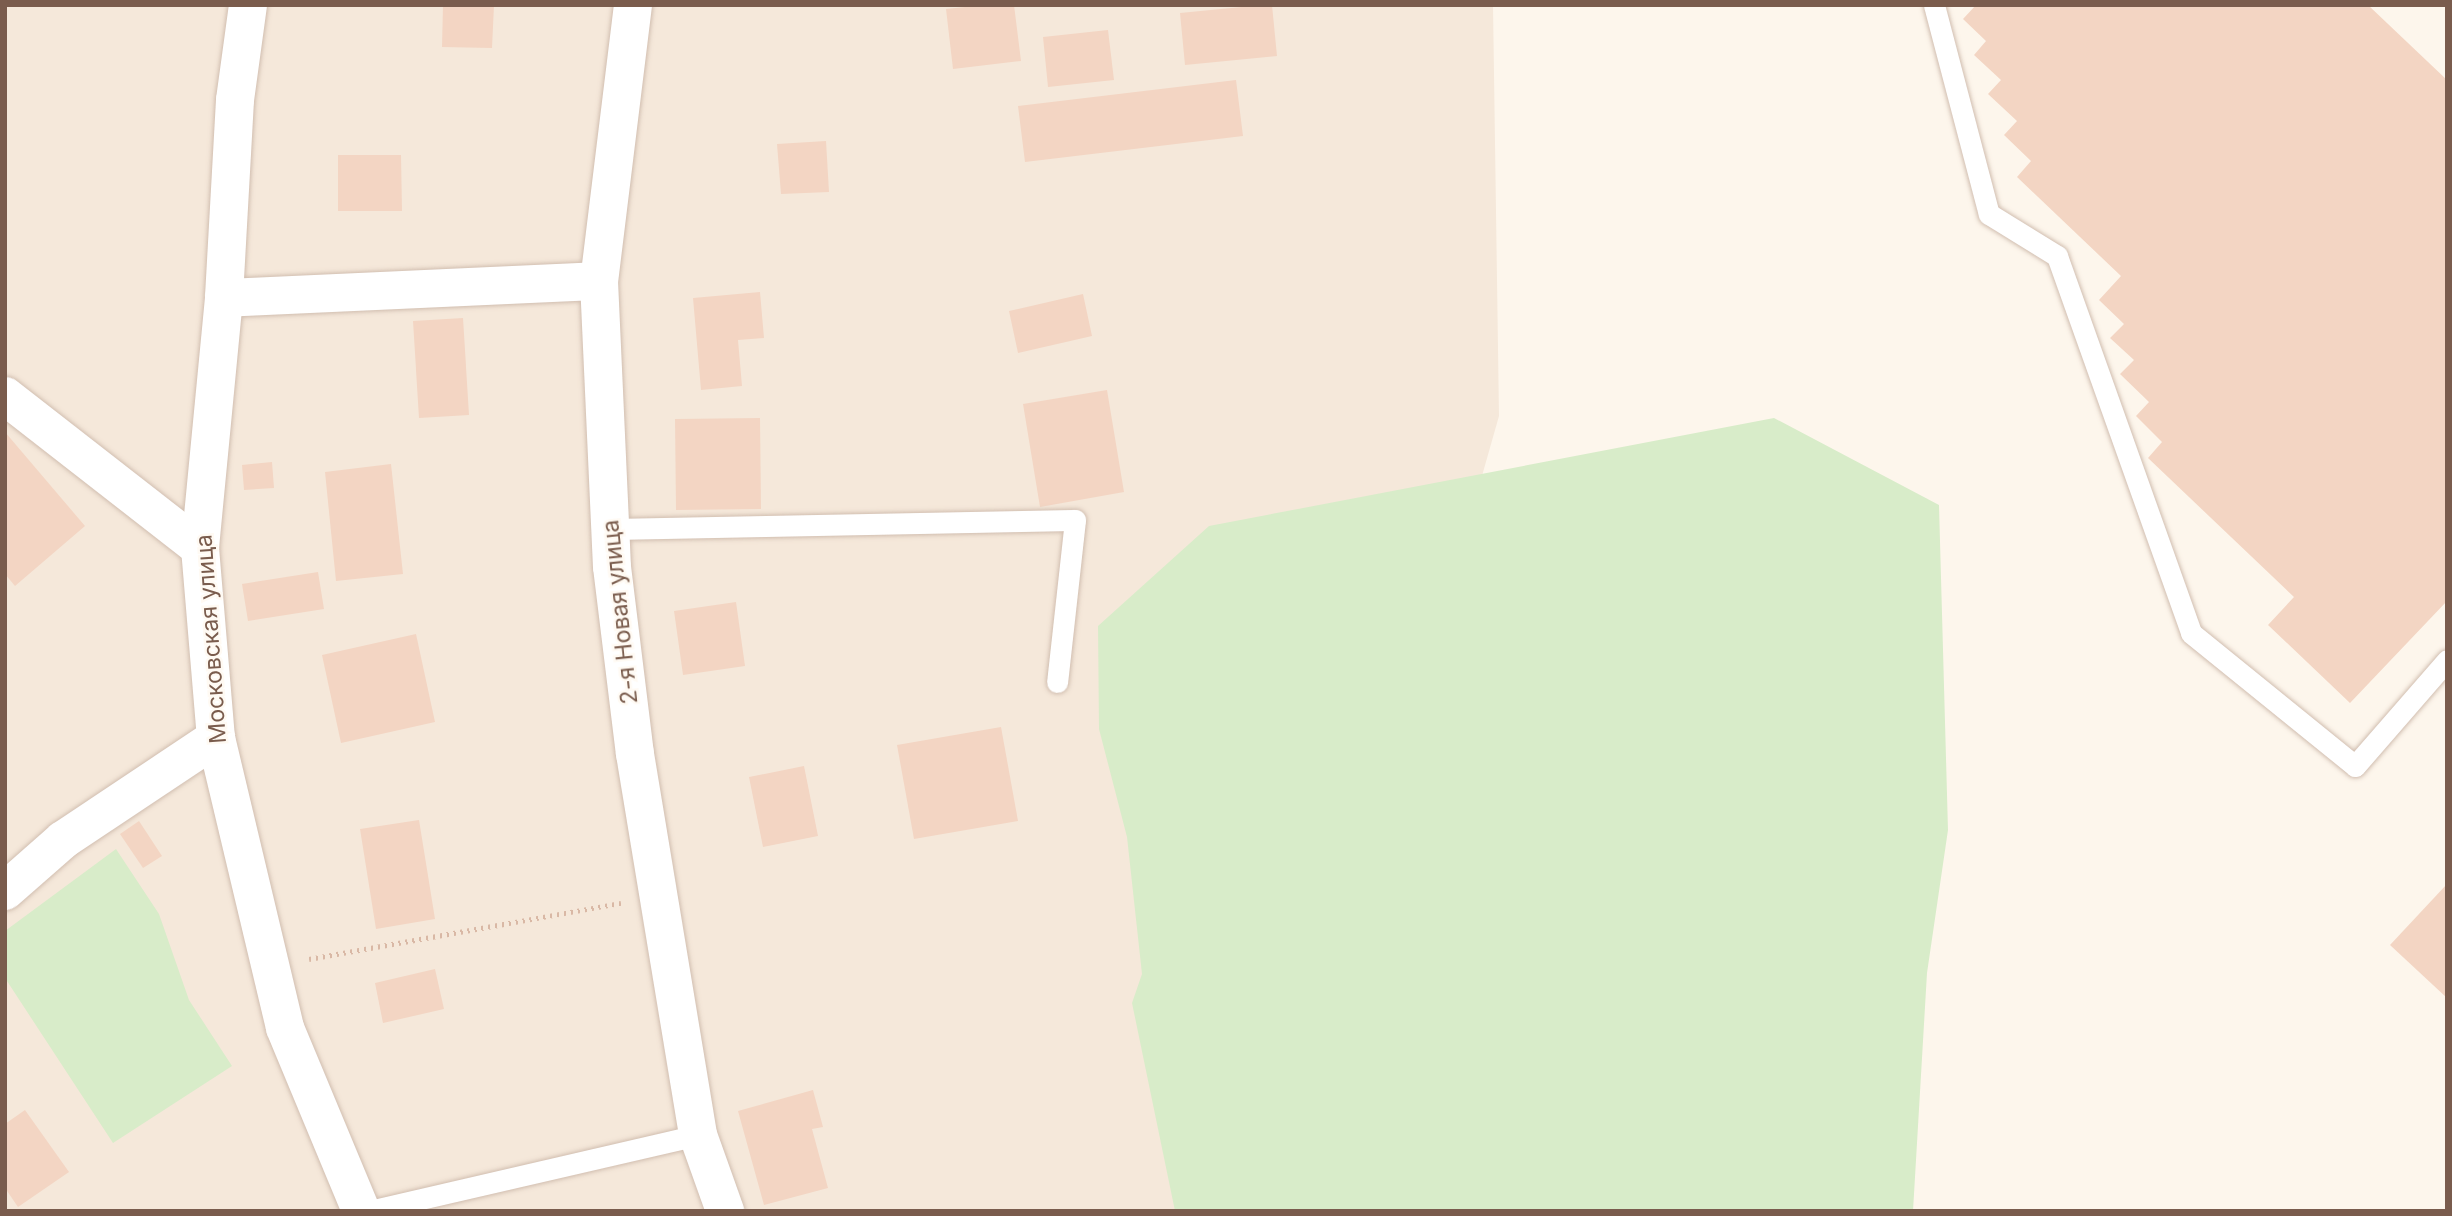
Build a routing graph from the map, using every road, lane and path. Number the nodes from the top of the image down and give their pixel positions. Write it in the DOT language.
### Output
graph roads {
  1 [pos="248,5"];
  2 [pos="632,5"];
  3 [pos="1934,5"];
  4 [pos="600,281"];
  5 [pos="224,298"];
  6 [pos="5,396"];
  7 [pos="610,529"];
  8 [pos="200,548"];
  9 [pos="2447,660"];
  10 [pos="1057,682"];
  11 [pos="216,738"];
  12 [pos="5,891"];
  13 [pos="658,897"];
  14 [pos="270,966"];
  15 [pos="698,1135"];
  16 [pos="361,1211"];
  17 [pos="369,1211"];
  18 [pos="725,1211"];
  1 -- 5 [label="street, Московская улица"];
  2 -- 4 [label="street, 2-я Новая улица"];
  3 -- 9 [label="lane"];
  4 -- 5 [label="street"];
  4 -- 7 [label="street, 2-я Новая улица"];
  5 -- 8 [label="street, Московская улица"];
  6 -- 8 [label="street"];
  7 -- 10 [label="lane"];
  7 -- 13 [label="street, 2-я Новая улица"];
  8 -- 11 [label="street, Московская улица"];
  11 -- 12 [label="street"];
  11 -- 14 [label="street, Московская улица"];
  13 -- 14 [label="path"];
  13 -- 15 [label="street, 2-я Новая улица"];
  14 -- 16 [label="street, Московская улица"];
  15 -- 17 [label="lane"];
  15 -- 18 [label="street, 2-я Новая улица"];
}
